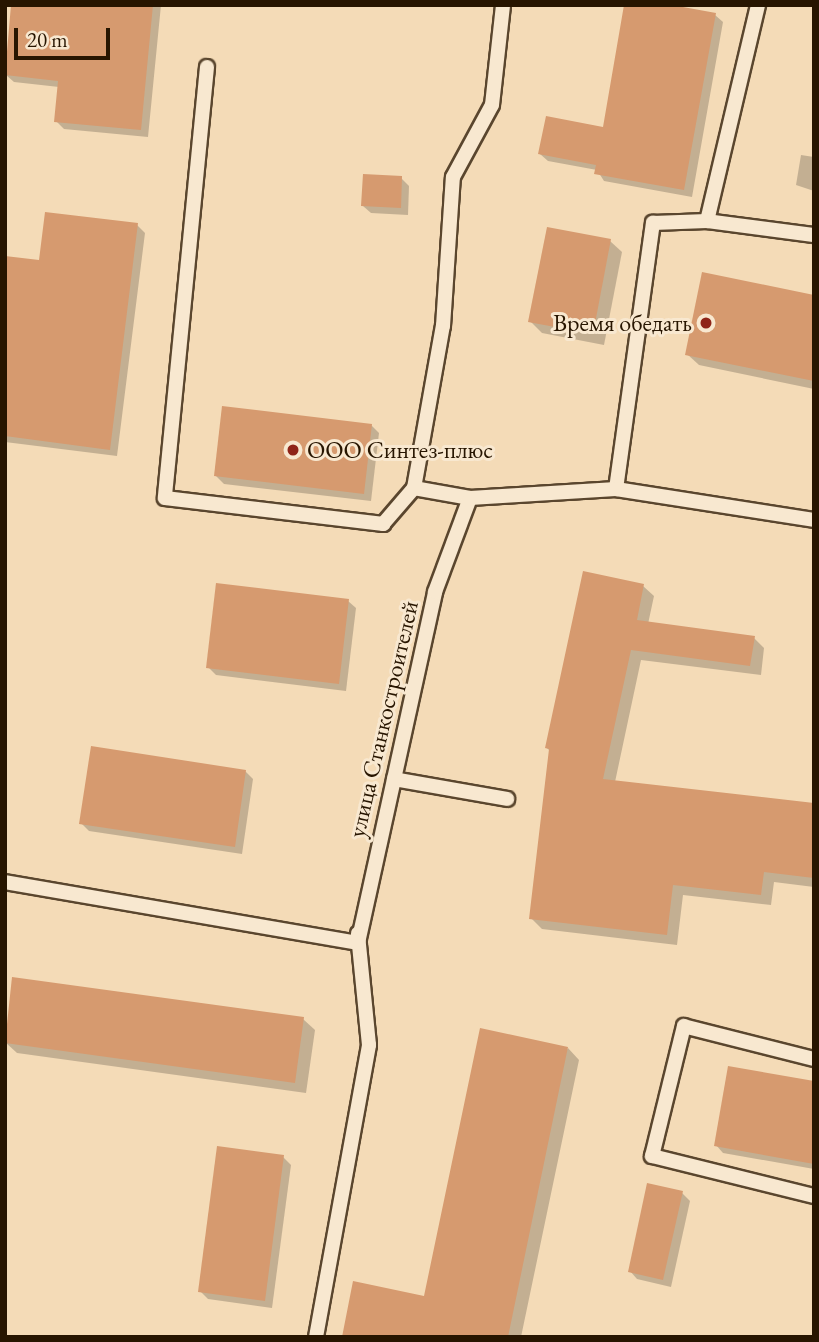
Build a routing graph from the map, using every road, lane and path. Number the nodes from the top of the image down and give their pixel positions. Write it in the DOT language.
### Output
graph roads {
  1 [pos="503,5"];
  2 [pos="758,5"];
  3 [pos="207,67"];
  4 [pos="707,221"];
  5 [pos="814,235"];
  6 [pos="414,488"];
  7 [pos="616,489"];
  8 [pos="470,498"];
  9 [pos="814,520"];
  10 [pos="394,779"];
  11 [pos="507,799"];
  12 [pos="5,882"];
  13 [pos="358,929"];
  14 [pos="814,1059"];
  15 [pos="814,1196"];
  16 [pos="316,1337"];
  1 -- 6 [label="lane"];
  2 -- 4 [label="lane"];
  3 -- 6 [label="lane"];
  4 -- 5 [label="lane"];
  4 -- 7 [label="lane"];
  6 -- 8 [label="lane"];
  7 -- 8 [label="lane"];
  7 -- 9 [label="lane"];
  8 -- 10 [label="lane, улица Станкостроителей"];
  10 -- 11 [label="lane"];
  10 -- 13 [label="lane, улица Станкостроителей"];
  12 -- 13 [label="lane"];
  13 -- 16 [label="lane, улица Станкостроителей"];
  14 -- 15 [label="lane"];
}
